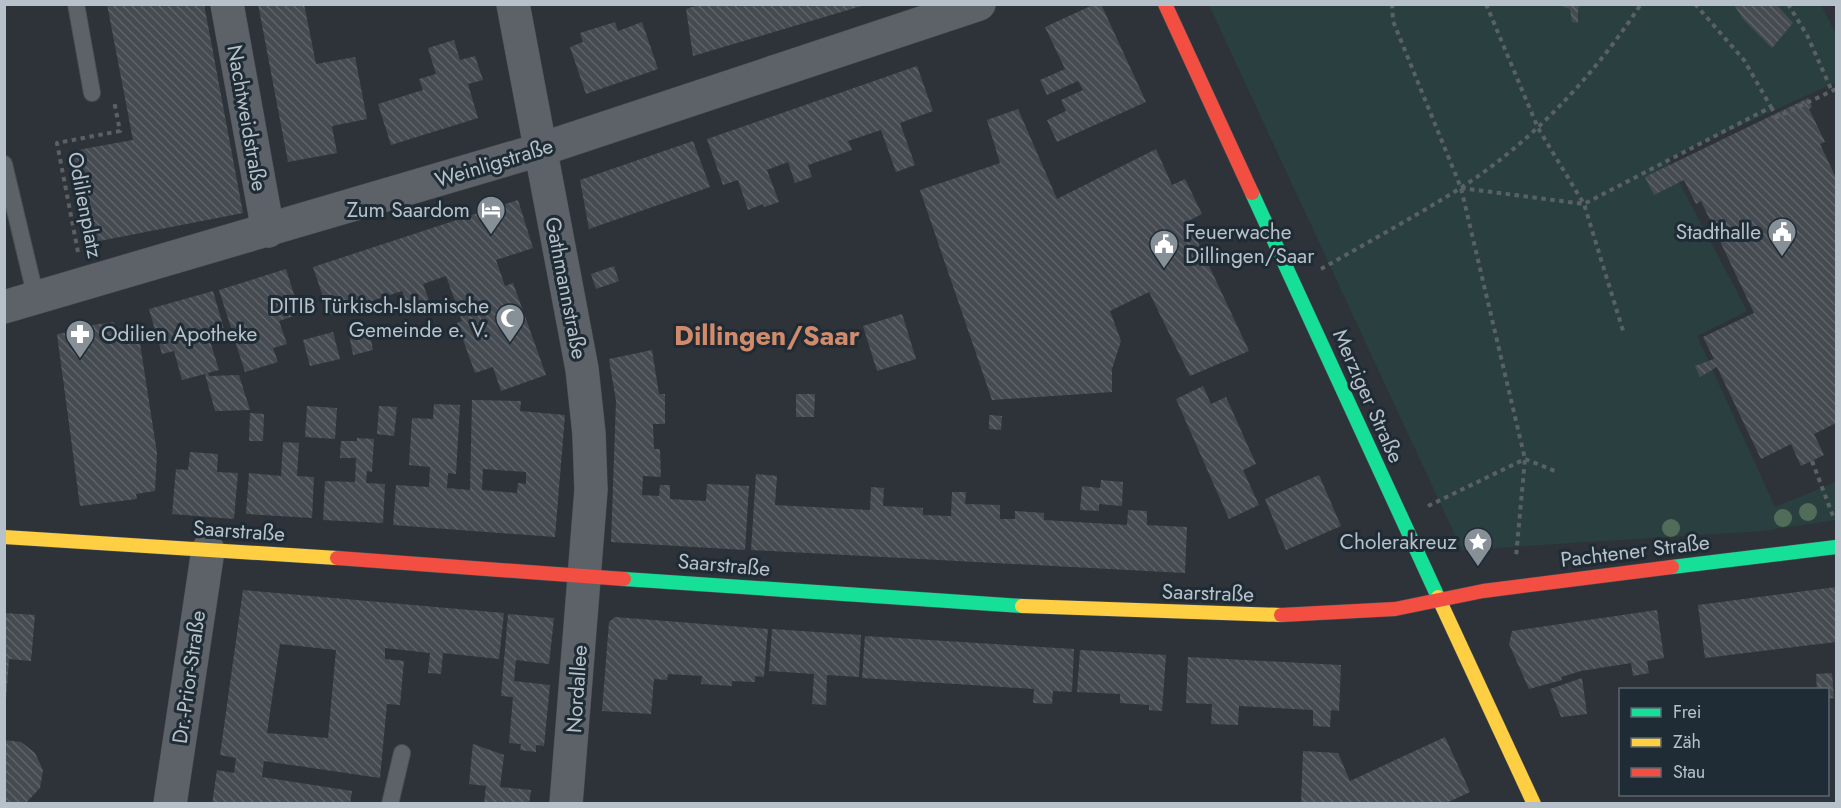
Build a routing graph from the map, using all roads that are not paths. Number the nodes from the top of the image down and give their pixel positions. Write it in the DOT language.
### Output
graph roads {
  1 [pos="76,4"];
  2 [pos="227,4"];
  3 [pos="513,4"];
  4 [pos="979,4"];
  5 [pos="1165,4"];
  6 [pos="92,93"];
  7 [pos="539,150"];
  8 [pos="4,164"];
  9 [pos="268,231"];
  10 [pos="36,298"];
  11 [pos="4,307"];
  12 [pos="4,537"];
  13 [pos="1836,547"];
  14 [pos="208,550"];
  15 [pos="585,575"];
  16 [pos="1440,603"];
  17 [pos="402,753"];
  18 [pos="170,804"];
  19 [pos="390,804"];
  20 [pos="567,804"];
  21 [pos="1534,804"];
  1 -- 6 [label="lane"];
  2 -- 9 [label="street, Nachtweidstraße"];
  3 -- 7 [label="street, Gathmannstraße"];
  4 -- 7 [label="street, Weinligstraße"];
  5 -- 16 [label="street, Merziger Straße"];
  7 -- 9 [label="street, Weinligstraße"];
  7 -- 15 [label="street, Gathmannstraße"];
  8 -- 10 [label="lane"];
  9 -- 10 [label="street, Weinligstraße"];
  10 -- 11 [label="street, Weinligstraße"];
  12 -- 14 [label="street, Saarstraße"];
  13 -- 16 [label="street, Pachtener Straße"];
  14 -- 15 [label="street, Saarstraße"];
  14 -- 18 [label="street, Dr.-Prior-Straße"];
  15 -- 16 [label="street, Saarstraße"];
  15 -- 20 [label="street, Nordallee"];
  16 -- 21 [label="street, Merziger Straße"];
  17 -- 19 [label="lane"];
}
